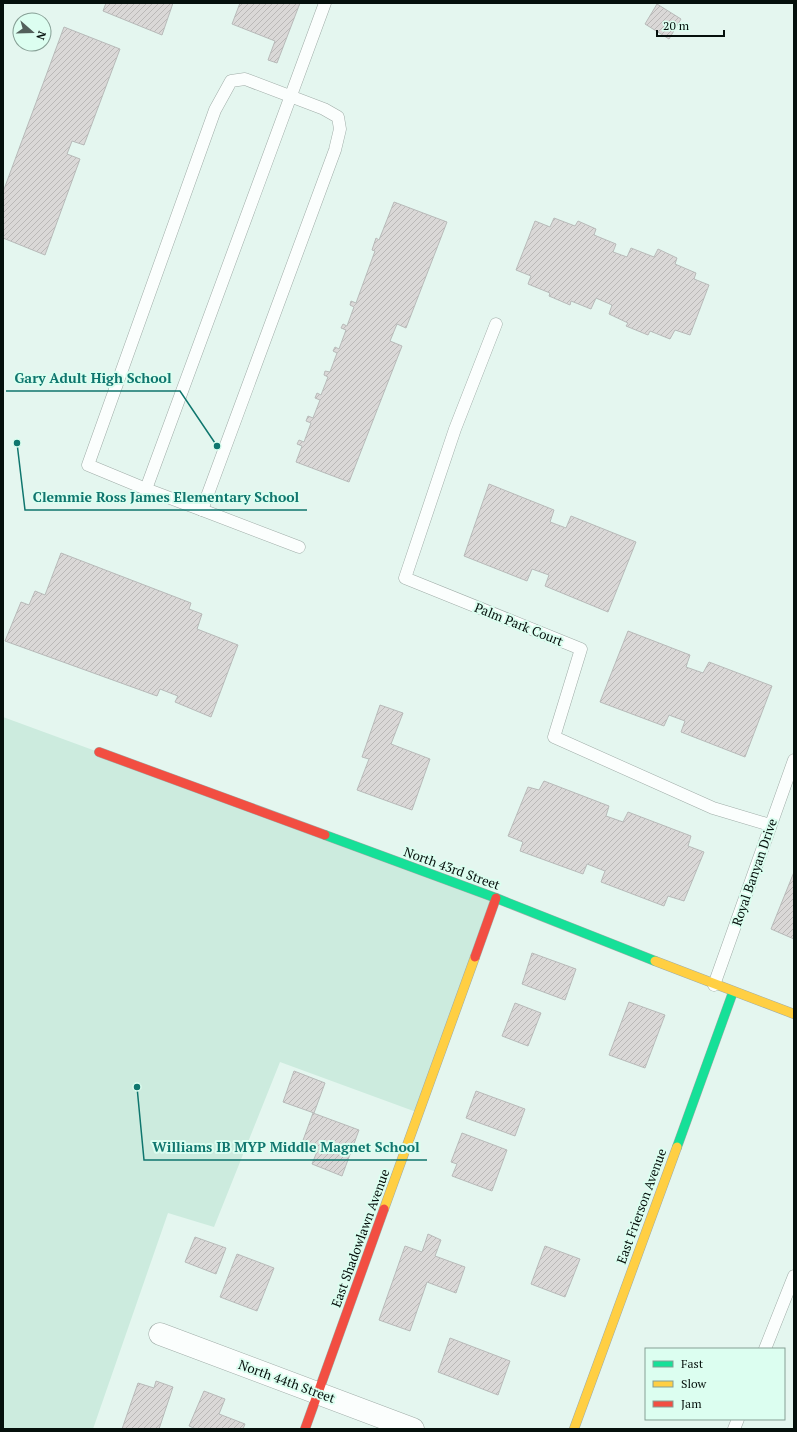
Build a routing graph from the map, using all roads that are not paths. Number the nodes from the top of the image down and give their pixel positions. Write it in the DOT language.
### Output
graph roads {
  1 [pos="325,3"];
  2 [pos="289,100"];
  3 [pos="496,324"];
  4 [pos="146,489"];
  5 [pos="202,510"];
  6 [pos="300,547"];
  7 [pos="99,752"];
  8 [pos="794,760"];
  9 [pos="770,825"];
  10 [pos="496,898"];
  11 [pos="714,985"];
  12 [pos="733,992"];
  13 [pos="794,1014"];
  14 [pos="794,1276"];
  15 [pos="160,1334"];
  16 [pos="765,1348"];
  17 [pos="318,1393"];
  18 [pos="305,1429"];
  19 [pos="413,1429"];
  20 [pos="574,1429"];
  1 -- 2 [label="lane"];
  2 -- 4 [label="lane"];
  2 -- 4 [label="lane"];
  2 -- 5 [label="lane"];
  3 -- 9 [label="lane, Palm Park Court"];
  4 -- 5 [label="lane"];
  5 -- 6 [label="lane"];
  7 -- 10 [label="street, North 43rd Street"];
  8 -- 9 [label="lane, Royal Banyan Drive"];
  9 -- 11 [label="lane, Royal Banyan Drive"];
  10 -- 11 [label="street, North 43rd Street"];
  10 -- 17 [label="street, East Shadowlawn Avenue"];
  11 -- 12 [label="street, North 43rd Street"];
  12 -- 13 [label="street, North 43rd Street"];
  12 -- 20 [label="street, East Frierson Avenue"];
  14 -- 16 [label="lane"];
  15 -- 17 [label="street, North 44th Street"];
  17 -- 18 [label="street, East Shadowlawn Avenue"];
  17 -- 19 [label="street, North 44th Street"];
}
